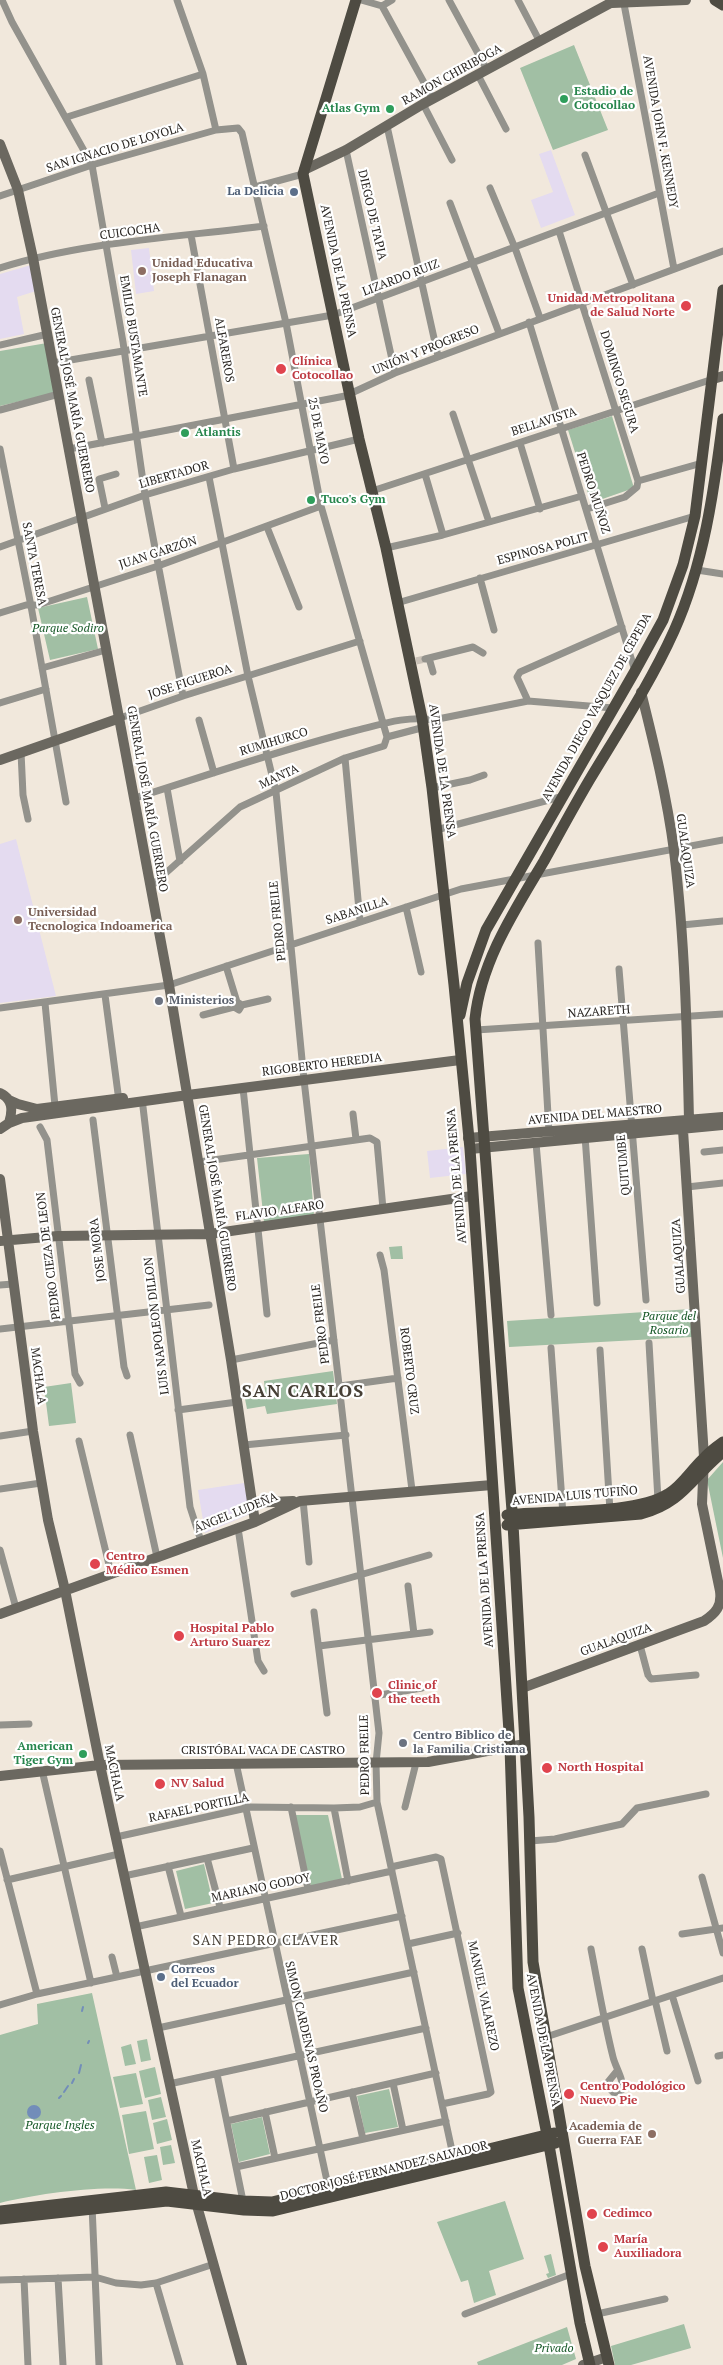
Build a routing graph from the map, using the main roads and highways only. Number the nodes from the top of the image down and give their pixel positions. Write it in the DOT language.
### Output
graph roads {
  1 [pos="356,0"];
  2 [pos="715,0"];
  3 [pos="723,5"];
  4 [pos="723,290"];
  5 [pos="718,377"];
  6 [pos="723,419"];
  7 [pos="467,983"];
  8 [pos="454,985"];
  9 [pos="458,1032"];
  10 [pos="462,1045"];
  11 [pos="479,1071"];
  12 [pos="723,1442"];
  13 [pos="723,1452"];
  14 [pos="610,1512"];
  15 [pos="513,1519"];
  16 [pos="495,1521"];
  17 [pos="564,2136"];
  18 [pos="548,2140"];
  19 [pos="330,2194"];
  20 [pos="195,2200"];
  21 [pos="92,2205"];
  22 [pos="0,2211"];
  23 [pos="0,2219"];
  24 [pos="608,2361"];
  25 [pos="588,2364"];
  1 -- 8 [label="main road, AVENIDA DE LA PRENSA"];
  2 -- 3 [label="main road"];
  4 -- 5 [label="main road, AVENIDA DIEGO VASQUEZ DE CEPEDA"];
  5 -- 7 [label="main road, AVENIDA DIEGO VASQUEZ DE CEPEDA"];
  6 -- 11 [label="main road, AVENIDA DE LA PRENSA"];
  7 -- 8 [label="main road"];
  7 -- 9 [label="main road, AVENIDA DIEGO VASQUEZ DE CEPEDA"];
  8 -- 9 [label="main road, AVENIDA DE LA PRENSA"];
  9 -- 10 [label="main road, AVENIDA DE LA PRENSA"];
  10 -- 11 [label="main road"];
  10 -- 16 [label="main road, AVENIDA DE LA PRENSA"];
  11 -- 15 [label="main road, AVENIDA DE LA PRENSA"];
  12 -- 14 [label="main road, AVENIDA LUIS TUFIÑO"];
  13 -- 14 [label="main road, AVENIDA LUIS TUFIÑO"];
  14 -- 15 [label="main road, AVENIDA LUIS TUFIÑO"];
  15 -- 16 [label="main road, AVENIDA LUIS TUFIÑO"];
  15 -- 17 [label="main road, AVENIDA DE LA PRENSA"];
  16 -- 18 [label="main road, AVENIDA DE LA PRENSA"];
  17 -- 18 [label="main road, DOCTOR JOSÉ FERNANDEZ SALVADOR"];
  17 -- 24 [label="main road, AVENIDA DE LA PRENSA"];
  18 -- 19 [label="main road, DOCTOR JOSÉ FERNANDEZ SALVADOR"];
  18 -- 25 [label="main road, AVENIDA DE LA PRENSA"];
  19 -- 20 [label="main road, DOCTOR JOSÉ FERNANDEZ SALVADOR"];
  19 -- 20 [label="main road, DOCTOR JOSÉ FERNANDEZ SALVADOR"];
  20 -- 21 [label="main road, DOCTOR JOSÉ FERNANDEZ SALVADOR"];
  21 -- 22 [label="main road, DOCTOR JOSÉ FERNANDEZ SALVADOR"];
  21 -- 23 [label="main road, DOCTOR JOSÉ FERNANDEZ SALVADOR"];
}
